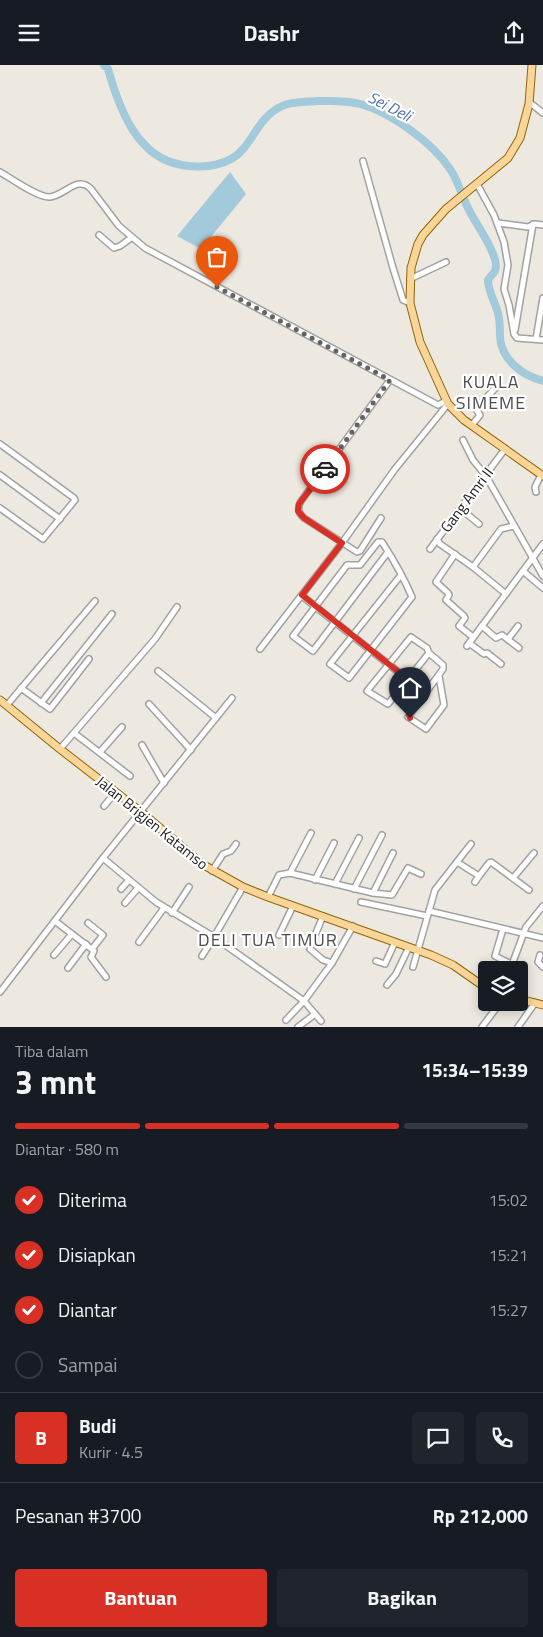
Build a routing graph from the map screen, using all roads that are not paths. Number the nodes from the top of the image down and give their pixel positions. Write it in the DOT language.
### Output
graph roads {
  1 [pos="532,65"];
  2 [pos="529,102"];
  3 [pos="543,113"];
  4 [pos="363,161"];
  5 [pos="0,172"];
  6 [pos="475,185"];
  7 [pos="498,223"];
  8 [pos="533,224"];
  9 [pos="543,225"];
  10 [pos="99,235"];
  11 [pos="131,238"];
  12 [pos="446,262"];
  13 [pos="410,279"];
  14 [pos="543,299"];
  15 [pos="410,303"];
  16 [pos="514,334"];
  17 [pos="536,339"];
  18 [pos="543,340"];
  19 [pos="390,380"];
  20 [pos="499,384"];
  21 [pos="447,402"];
  22 [pos="472,425"];
  23 [pos="463,440"];
  24 [pos="0,444"];
  25 [pos="504,449"];
  26 [pos="0,475"];
  27 [pos="486,476"];
  28 [pos="542,476"];
  29 [pos="536,492"];
  30 [pos="0,508"];
  31 [pos="461,509"];
  32 [pos="381,518"];
  33 [pos="60,519"];
  34 [pos="479,524"];
  35 [pos="514,526"];
  36 [pos="437,539"];
  37 [pos="342,543"];
  38 [pos="543,544"];
  39 [pos="430,549"];
  40 [pos="388,552"];
  41 [pos="455,554"];
  42 [pos="533,557"];
  43 [pos="474,567"];
  44 [pos="523,571"];
  45 [pos="401,575"];
  46 [pos="543,576"];
  47 [pos="543,588"];
  48 [pos="506,594"];
  49 [pos="302,595"];
  50 [pos="94,601"];
  51 [pos="315,606"];
  52 [pos="177,607"];
  53 [pos="112,614"];
  54 [pos="334,621"];
  55 [pos="482,627"];
  56 [pos="518,627"];
  57 [pos="352,635"];
  58 [pos="473,637"];
  59 [pos="508,639"];
  60 [pos="519,648"];
  61 [pos="260,649"];
  62 [pos="371,649"];
  63 [pos="429,653"];
  64 [pos="89,659"];
  65 [pos="389,664"];
  66 [pos="501,664"];
  67 [pos="158,671"];
  68 [pos="439,676"];
  69 [pos="408,679"];
  70 [pos="21,688"];
  71 [pos="425,693"];
  72 [pos="232,697"];
  73 [pos="0,699"];
  74 [pos="41,703"];
  75 [pos="148,704"];
  76 [pos="7,705"];
  77 [pos="216,718"];
  78 [pos="122,727"];
  79 [pos="74,733"];
  80 [pos="142,745"];
  81 [pos="60,749"];
  82 [pos="190,750"];
  83 [pos="100,752"];
  84 [pos="130,776"];
  85 [pos="164,783"];
  86 [pos="116,792"];
  87 [pos="104,806"];
  88 [pos="140,811"];
  89 [pos="311,833"];
  90 [pos="382,835"];
  91 [pos="359,838"];
  92 [pos="334,843"];
  93 [pos="236,844"];
  94 [pos="471,844"];
  95 [pos="393,853"];
  96 [pos="534,853"];
  97 [pos="103,858"];
  98 [pos="457,862"];
  99 [pos="212,871"];
  100 [pos="290,873"];
  101 [pos="421,874"];
  102 [pos="480,876"];
  103 [pos="513,878"];
  104 [pos="129,880"];
  105 [pos="315,880"];
  106 [pos="475,882"];
  107 [pos="335,884"];
  108 [pos="189,887"];
  109 [pos="243,887"];
  110 [pos="138,888"];
  111 [pos="121,889"];
  112 [pos="354,889"];
  113 [pos="529,890"];
  114 [pos="373,893"];
  115 [pos="268,897"];
  116 [pos="361,902"];
  117 [pos="125,903"];
  118 [pos="293,905"];
  119 [pos="543,906"];
  120 [pos="164,908"];
  121 [pos="172,913"];
  122 [pos="428,913"];
  123 [pos="322,916"];
  124 [pos="55,921"];
  125 [pos="88,923"];
  126 [pos="353,926"];
  127 [pos="503,929"];
  128 [pos="72,933"];
  129 [pos="316,933"];
  130 [pos="279,935"];
  131 [pos="524,935"];
  132 [pos="214,937"];
  133 [pos="543,938"];
  134 [pos="139,942"];
  135 [pos="395,942"];
  136 [pos="86,945"];
  137 [pos="409,947"];
  138 [pos="92,949"];
  139 [pos="310,949"];
  140 [pos="418,950"];
  141 [pos="54,955"];
  142 [pos="540,955"];
  143 [pos="202,956"];
  144 [pos="376,961"];
  145 [pos="502,961"];
  146 [pos="513,961"];
  147 [pos="332,963"];
  148 [pos="413,967"];
  149 [pos="543,967"];
  150 [pos="68,968"];
  151 [pos="106,977"];
  152 [pos="478,982"];
  153 [pos="387,985"];
  154 [pos="0,992"];
  155 [pos="304,1001"];
  156 [pos="528,1001"];
  157 [pos="541,1004"];
  158 [pos="494,1011"];
  159 [pos="315,1014"];
  160 [pos="286,1020"];
  161 [pos="321,1021"];
  162 [pos="298,1027"];
  163 [pos="482,1027"];
  164 [pos="518,1027"];
  1 -- 2 [label="main road"];
  2 -- 3 [label="street"];
  2 -- 6 [label="main road"];
  4 -- 15 [label="street"];
  5 -- 11 [label="street"];
  6 -- 7 [label="street"];
  6 -- 13 [label="main road"];
  7 -- 8 [label="street"];
  7 -- 16 [label="street"];
  8 -- 9 [label="street"];
  8 -- 16 [label="street"];
  10 -- 11 [label="street"];
  11 -- 19 [label="street"];
  12 -- 13 [label="street"];
  13 -- 15 [label="main road"];
  14 -- 17 [label="street"];
  15 -- 21 [label="main road"];
  16 -- 17 [label="street"];
  17 -- 18 [label="street"];
  19 -- 21 [label="street"];
  19 -- 37 [label="street"];
  20 -- 22 [label="street"];
  21 -- 22 [label="main road"];
  21 -- 37 [label="street"];
  22 -- 25 [label="main road"];
  23 -- 27 [label="street"];
  24 -- 33 [label="street"];
  25 -- 27 [label="street, Gang Amri II"];
  25 -- 28 [label="main road"];
  26 -- 33 [label="street"];
  27 -- 31 [label="street, Gang Amri II"];
  27 -- 35 [label="street"];
  28 -- 29 [label="street"];
  30 -- 33 [label="street"];
  31 -- 34 [label="street"];
  31 -- 36 [label="street, Gang Amri II"];
  32 -- 37 [label="street"];
  35 -- 42 [label="street"];
  35 -- 43 [label="street"];
  36 -- 39 [label="street, Gang Amri II"];
  36 -- 41 [label="street"];
  37 -- 49 [label="street"];
  38 -- 42 [label="street"];
  40 -- 45 [label="street"];
  40 -- 51 [label="street"];
  40 -- 54 [label="street"];
  41 -- 43 [label="street"];
  41 -- 58 [label="street"];
  42 -- 44 [label="street"];
  42 -- 46 [label="street"];
  43 -- 48 [label="street"];
  44 -- 47 [label="street"];
  44 -- 48 [label="street"];
  45 -- 57 [label="street"];
  45 -- 62 [label="street"];
  48 -- 55 [label="street"];
  49 -- 51 [label="street"];
  49 -- 61 [label="street"];
  50 -- 70 [label="street"];
  51 -- 54 [label="street"];
  51 -- 54 [label="street"];
  52 -- 79 [label="street"];
  53 -- 74 [label="street"];
  54 -- 57 [label="street"];
  55 -- 58 [label="street"];
  55 -- 59 [label="street"];
  56 -- 59 [label="street"];
  57 -- 62 [label="street"];
  57 -- 62 [label="street"];
  58 -- 66 [label="street"];
  59 -- 60 [label="street"];
  62 -- 65 [label="street"];
  63 -- 65 [label="street"];
  63 -- 68 [label="street"];
  63 -- 69 [label="street"];
  64 -- 74 [label="street"];
  65 -- 69 [label="street"];
  65 -- 69 [label="street"];
  67 -- 77 [label="street"];
  68 -- 71 [label="street"];
  68 -- 71 [label="street"];
  69 -- 71 [label="street"];
  70 -- 74 [label="street"];
  70 -- 76 [label="street"];
  72 -- 77 [label="street"];
  73 -- 76 [label="main road, Jalan Brigjen Katamso"];
  75 -- 82 [label="street"];
  76 -- 81 [label="main road, Jalan Brigjen Katamso"];
  77 -- 82 [label="street"];
  78 -- 83 [label="street"];
  79 -- 81 [label="street"];
  79 -- 83 [label="street"];
  80 -- 85 [label="street"];
  81 -- 86 [label="main road, Jalan Brigjen Katamso"];
  82 -- 85 [label="street"];
  83 -- 84 [label="street"];
  85 -- 88 [label="street"];
  86 -- 87 [label="street"];
  86 -- 88 [label="main road, Jalan Brigjen Katamso"];
  88 -- 97 [label="street"];
  88 -- 99 [label="main road, Jalan Brigjen Katamso"];
  89 -- 100 [label="street"];
  90 -- 112 [label="street"];
  91 -- 107 [label="street"];
  92 -- 105 [label="street"];
  93 -- 99 [label="street"];
  94 -- 98 [label="street"];
  95 -- 114 [label="street"];
  96 -- 103 [label="street"];
  97 -- 104 [label="street"];
  97 -- 124 [label="street"];
  98 -- 102 [label="street"];
  98 -- 122 [label="street"];
  99 -- 109 [label="main road, Jalan Brigjen Katamso"];
  100 -- 105 [label="street"];
  100 -- 115 [label="street"];
  101 -- 114 [label="street"];
  102 -- 103 [label="street"];
  102 -- 106 [label="street"];
  103 -- 113 [label="street"];
  104 -- 110 [label="street"];
  104 -- 111 [label="street"];
  105 -- 107 [label="street"];
  107 -- 112 [label="street"];
  108 -- 121 [label="street"];
  109 -- 115 [label="main road, Jalan Brigjen Katamso"];
  109 -- 132 [label="street"];
  110 -- 117 [label="street"];
  110 -- 120 [label="street"];
  112 -- 114 [label="street"];
  115 -- 118 [label="main road, Jalan Brigjen Katamso"];
  116 -- 122 [label="street"];
  118 -- 123 [label="main road, Jalan Brigjen Katamso"];
  118 -- 130 [label="street"];
  119 -- 131 [label="street"];
  120 -- 121 [label="street"];
  120 -- 134 [label="street"];
  121 -- 132 [label="street"];
  122 -- 127 [label="street"];
  122 -- 140 [label="street"];
  123 -- 126 [label="main road, Jalan Brigjen Katamso"];
  123 -- 129 [label="street"];
  124 -- 128 [label="street"];
  124 -- 154 [label="street"];
  125 -- 138 [label="street"];
  126 -- 135 [label="main road, Jalan Brigjen Katamso"];
  126 -- 147 [label="street"];
  127 -- 131 [label="street"];
  127 -- 145 [label="street"];
  128 -- 136 [label="street"];
  128 -- 141 [label="street"];
  131 -- 133 [label="street"];
  131 -- 146 [label="street"];
  132 -- 143 [label="street"];
  132 -- 155 [label="street"];
  135 -- 137 [label="main road, Jalan Brigjen Katamso"];
  135 -- 144 [label="street"];
  136 -- 138 [label="street"];
  136 -- 150 [label="street"];
  137 -- 140 [label="main road, Jalan Brigjen Katamso"];
  137 -- 153 [label="street"];
  138 -- 151 [label="street"];
  139 -- 147 [label="street"];
  140 -- 148 [label="street"];
  140 -- 152 [label="main road, Jalan Brigjen Katamso"];
  142 -- 149 [label="street"];
  147 -- 155 [label="street"];
  155 -- 159 [label="street"];
  155 -- 160 [label="street"];
  156 -- 157 [label="main road"];
  157 -- 164 [label="street"];
  158 -- 163 [label="street"];
  159 -- 161 [label="street"];
  159 -- 162 [label="street"];
}
